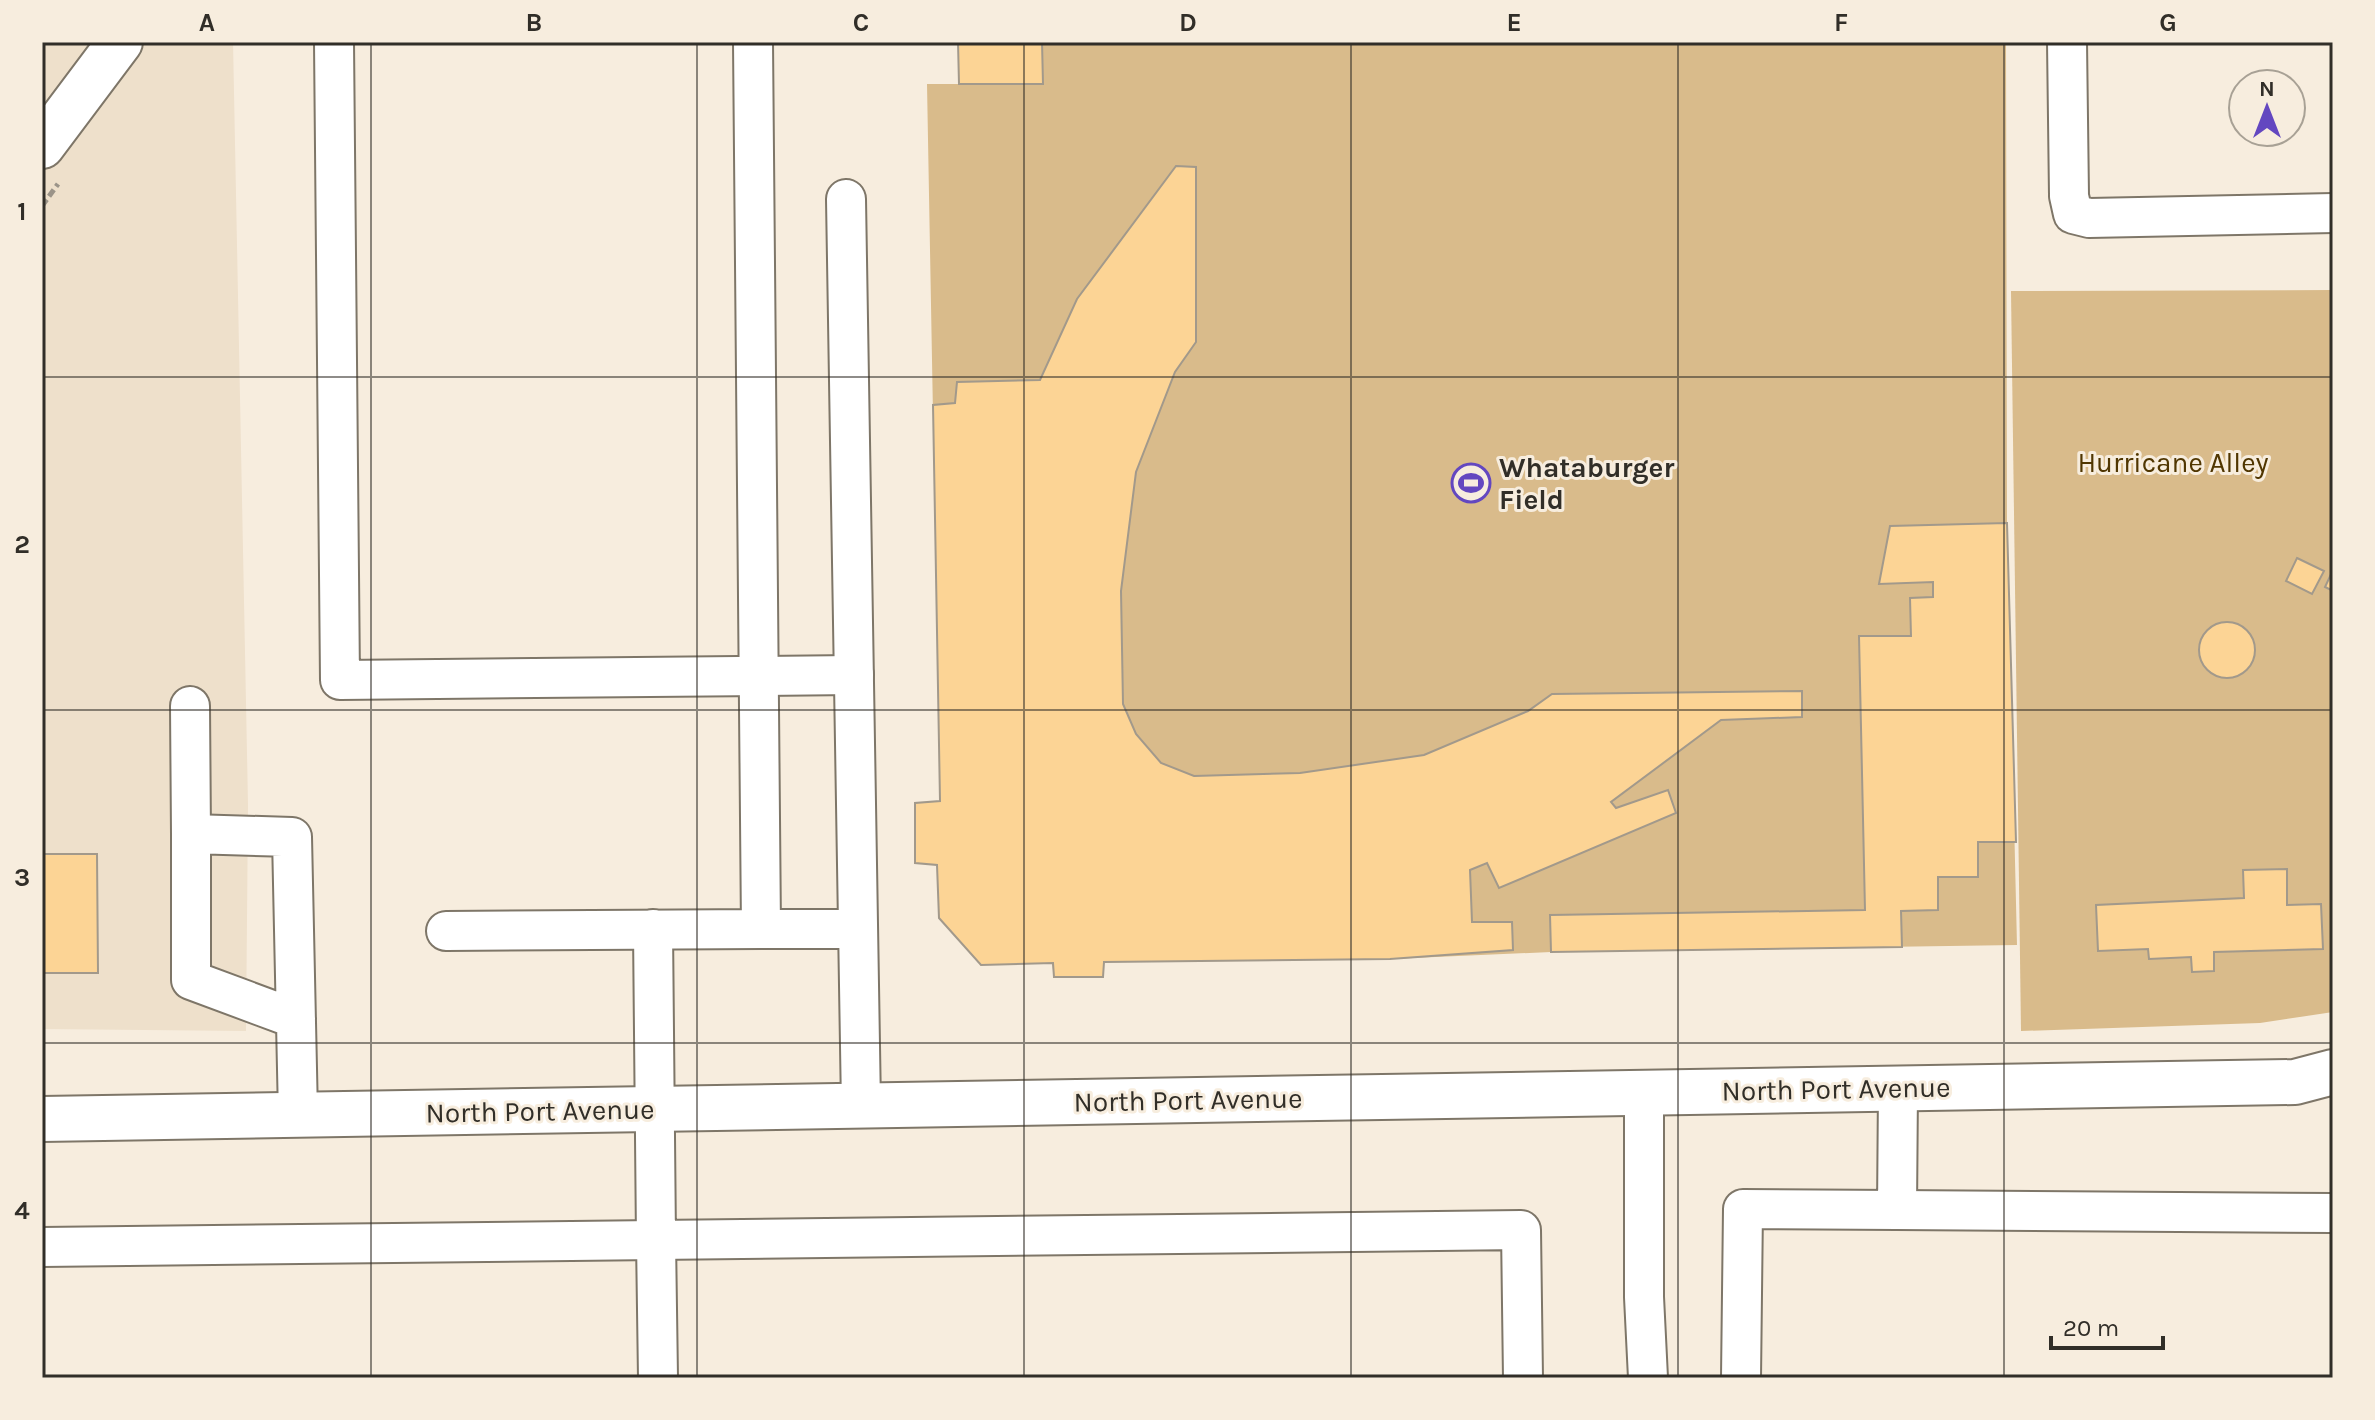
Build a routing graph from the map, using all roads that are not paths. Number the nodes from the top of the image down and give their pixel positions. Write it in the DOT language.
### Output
graph roads {
  1 [pos="120,42"];
  2 [pos="334,42"];
  3 [pos="753,42"];
  4 [pos="2067,42"];
  5 [pos="42,146"];
  6 [pos="846,199"];
  7 [pos="2333,213"];
  8 [pos="854,675"];
  9 [pos="759,676"];
  10 [pos="190,706"];
  11 [pos="191,834"];
  12 [pos="653,929"];
  13 [pos="761,929"];
  14 [pos="858,929"];
  15 [pos="446,931"];
  16 [pos="296,1019"];
  17 [pos="2333,1072"];
  18 [pos="1898,1088"];
  19 [pos="1644,1092"];
  20 [pos="861,1106"];
  21 [pos="654,1109"];
  22 [pos="298,1115"];
  23 [pos="42,1119"];
  24 [pos="1897,1210"];
  25 [pos="2333,1213"];
  26 [pos="656,1240"];
  27 [pos="42,1247"];
  28 [pos="658,1378"];
  29 [pos="1523,1378"];
  30 [pos="1648,1378"];
  31 [pos="1741,1378"];
  1 -- 5 [label="main road"];
  2 -- 9 [label="street"];
  3 -- 9 [label="street"];
  4 -- 7 [label="street"];
  6 -- 8 [label="street"];
  8 -- 9 [label="street"];
  8 -- 14 [label="street"];
  9 -- 13 [label="street"];
  10 -- 11 [label="street"];
  11 -- 16 [label="street"];
  11 -- 16 [label="street"];
  12 -- 13 [label="street"];
  12 -- 15 [label="street"];
  12 -- 21 [label="street"];
  13 -- 14 [label="street"];
  14 -- 20 [label="street"];
  16 -- 22 [label="street"];
  17 -- 18 [label="main road, North Port Avenue"];
  18 -- 19 [label="main road, North Port Avenue"];
  18 -- 24 [label="street"];
  19 -- 20 [label="main road, North Port Avenue"];
  19 -- 30 [label="street"];
  20 -- 21 [label="main road, North Port Avenue"];
  21 -- 22 [label="main road, North Port Avenue"];
  21 -- 26 [label="street"];
  22 -- 23 [label="main road, North Port Avenue"];
  24 -- 25 [label="street"];
  24 -- 31 [label="street"];
  26 -- 27 [label="street"];
  26 -- 28 [label="street"];
  26 -- 29 [label="street"];
}
